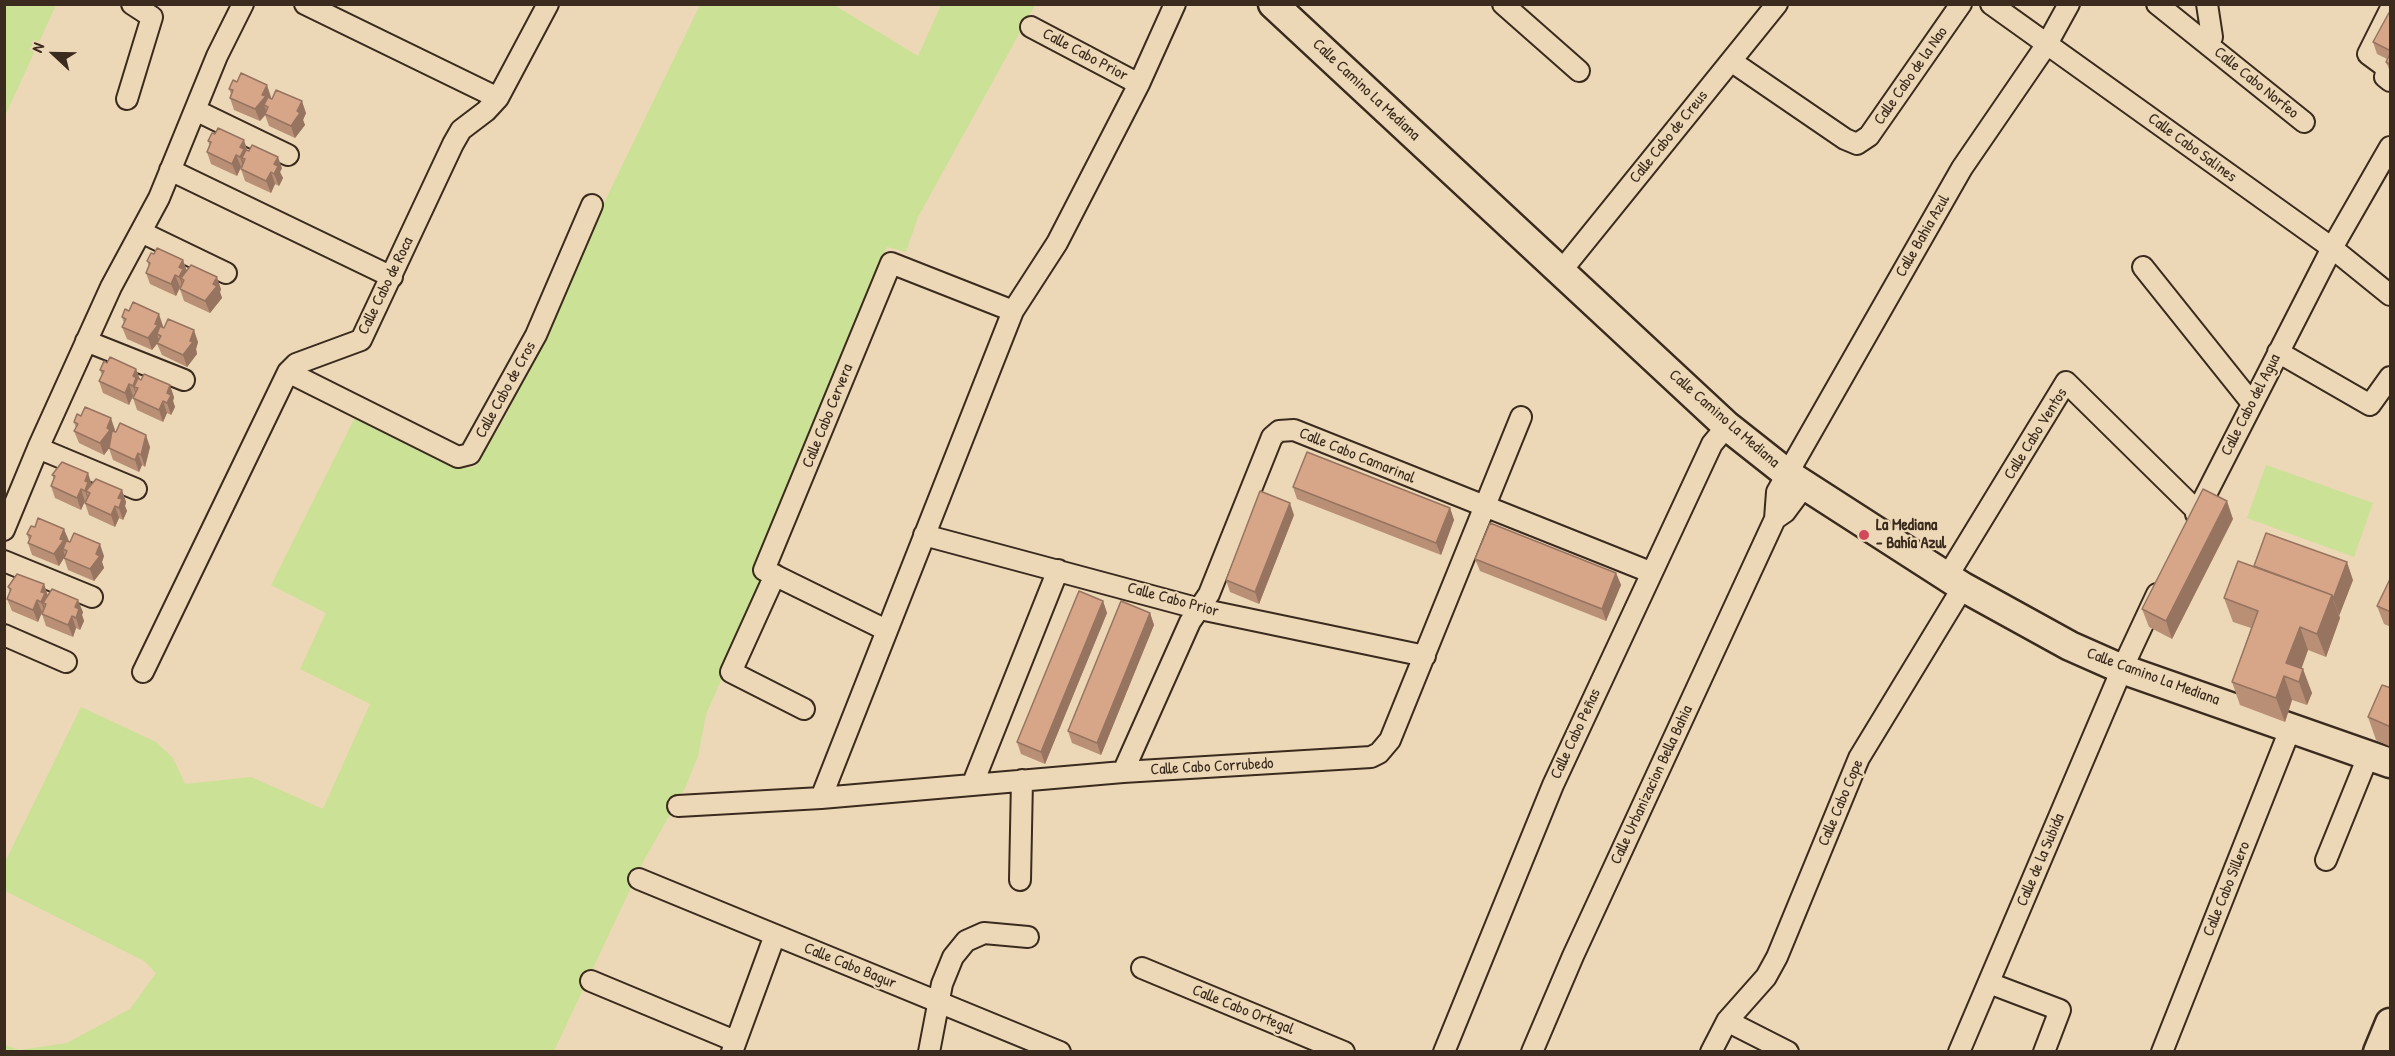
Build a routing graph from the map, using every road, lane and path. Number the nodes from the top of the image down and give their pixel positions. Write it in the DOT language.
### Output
graph roads {
  1 [pos="132,4"];
  2 [pos="243,4"];
  3 [pos="305,4"];
  4 [pos="548,4"];
  5 [pos="1175,4"];
  6 [pos="1273,4"];
  7 [pos="1503,4"];
  8 [pos="1777,4"];
  9 [pos="1961,4"];
  10 [pos="1991,4"];
  11 [pos="2070,4"];
  12 [pos="2157,4"];
  13 [pos="2206,4"];
  14 [pos="2391,10"];
  15 [pos="156,11"];
  16 [pos="1031,27"];
  17 [pos="2047,44"];
  18 [pos="2208,44"];
  19 [pos="1731,61"];
  20 [pos="1579,71"];
  21 [pos="2391,81"];
  22 [pos="1139,84"];
  23 [pos="498,98"];
  24 [pos="127,99"];
  25 [pos="195,110"];
  26 [pos="2304,122"];
  27 [pos="288,155"];
  28 [pos="2387,159"];
  29 [pos="170,170"];
  30 [pos="592,205"];
  31 [pos="141,232"];
  32 [pos="2332,248"];
  33 [pos="2143,267"];
  34 [pos="1562,270"];
  35 [pos="226,273"];
  36 [pos="392,277"];
  37 [pos="2391,295"];
  38 [pos="1013,311"];
  39 [pos="86,341"];
  40 [pos="2278,352"];
  41 [pos="288,372"];
  42 [pos="2391,376"];
  43 [pos="184,380"];
  44 [pos="2251,402"];
  45 [pos="1521,417"];
  46 [pos="1727,426"];
  47 [pos="38,448"];
  48 [pos="1796,479"];
  49 [pos="136,489"];
  50 [pos="1485,507"];
  51 [pos="2198,511"];
  52 [pos="4,530"];
  53 [pos="2187,532"];
  54 [pos="924,535"];
  55 [pos="4,561"];
  56 [pos="1058,570"];
  57 [pos="1650,572"];
  58 [pos="770,573"];
  59 [pos="2167,574"];
  60 [pos="1955,582"];
  61 [pos="92,597"];
  62 [pos="1200,609"];
  63 [pos="886,630"];
  64 [pos="4,636"];
  65 [pos="1425,656"];
  66 [pos="66,662"];
  67 [pos="2122,669"];
  68 [pos="142,672"];
  69 [pos="804,709"];
  70 [pos="2291,727"];
  71 [pos="2380,759"];
  72 [pos="1123,772"];
  73 [pos="1022,780"];
  74 [pos="973,783"];
  75 [pos="821,798"];
  76 [pos="678,806"];
  77 [pos="2326,860"];
  78 [pos="639,879"];
  79 [pos="1020,880"];
  80 [pos="776,935"];
  81 [pos="1028,937"];
  82 [pos="1142,968"];
  83 [pos="591,981"];
  84 [pos="1989,983"];
  85 [pos="939,1002"];
  86 [pos="1727,1021"];
  87 [pos="2391,1023"];
  88 [pos="734,1046"];
  89 [pos="2169,1050"];
  90 [pos="929,1052"];
  91 [pos="1060,1052"];
  92 [pos="1344,1052"];
  93 [pos="1444,1052"];
  94 [pos="1532,1052"];
  95 [pos="1711,1052"];
  96 [pos="1788,1052"];
  97 [pos="1959,1052"];
  98 [pos="2044,1052"];
  99 [pos="2378,1052"];
  1 -- 15 [label="street"];
  2 -- 25 [label="street"];
  3 -- 23 [label="street"];
  4 -- 23 [label="street, Calle Cabo de Roca"];
  5 -- 22 [label="street, Calle Cabo Prior"];
  6 -- 34 [label="street, Calle Camino La Mediana"];
  7 -- 20 [label="street"];
  8 -- 19 [label="street, Calle Cabo de Creus"];
  9 -- 19 [label="street, Calle Cabo de la Nao"];
  10 -- 17 [label="street, Calle Cabo Salines"];
  11 -- 17 [label="street, Calle Bahia Azul"];
  12 -- 18 [label="street, Calle Cabo Norfeo"];
  13 -- 18 [label="street, Calle Cabo Norfeo"];
  14 -- 21 [label="street"];
  15 -- 24 [label="street"];
  16 -- 22 [label="street, Calle Cabo Prior"];
  17 -- 32 [label="street, Calle Cabo Salines"];
  17 -- 48 [label="street, Calle Bahia Azul"];
  18 -- 26 [label="street, Calle Cabo Norfeo"];
  19 -- 34 [label="street, Calle Cabo de Creus"];
  22 -- 38 [label="street, Calle Cabo Prior"];
  23 -- 36 [label="street, Calle Cabo de Roca"];
  25 -- 27 [label="street"];
  25 -- 29 [label="street"];
  28 -- 32 [label="street, Calle Cabo del Agua"];
  29 -- 31 [label="street"];
  29 -- 36 [label="street"];
  30 -- 41 [label="street, Calle Cabo de Cros"];
  31 -- 35 [label="street"];
  31 -- 39 [label="street"];
  32 -- 37 [label="street, Calle Cabo Salines"];
  32 -- 40 [label="street, Calle Cabo del Agua"];
  33 -- 44 [label="street"];
  34 -- 46 [label="street, Calle Camino La Mediana"];
  36 -- 41 [label="street, Calle Cabo de Roca"];
  38 -- 54 [label="street, Calle Cabo Prior"];
  38 -- 58 [label="street, Calle Cabo Cervera"];
  39 -- 43 [label="street"];
  39 -- 47 [label="street"];
  40 -- 42 [label="street"];
  40 -- 44 [label="street, Calle Cabo del Agua"];
  41 -- 68 [label="street"];
  44 -- 51 [label="street, Calle Cabo del Agua"];
  45 -- 50 [label="street, Calle Cabo Corrubedo"];
  46 -- 48 [label="street, Calle Camino La Mediana"];
  46 -- 57 [label="street, Calle Cabo Peñas"];
  47 -- 49 [label="street"];
  47 -- 52 [label="street"];
  48 -- 60 [label="street, Calle Camino La Mediana"];
  48 -- 94 [label="street, Calle Urbanizacion Bella Bahia"];
  50 -- 57 [label="street, Calle Cabo Camarinal"];
  50 -- 62 [label="street, Calle Cabo Camarinal"];
  50 -- 65 [label="street, Calle Cabo Corrubedo"];
  51 -- 53 [label="street, Calle Cabo del Agua"];
  51 -- 60 [label="street, Calle Cabo Ventos"];
  54 -- 56 [label="street, Calle Cabo Prior"];
  54 -- 63 [label="street, Calle Cabo Prior"];
  55 -- 61 [label="street"];
  56 -- 62 [label="street, Calle Cabo Prior"];
  56 -- 74 [label="street"];
  57 -- 93 [label="street, Calle Cabo Peñas"];
  58 -- 63 [label="street"];
  58 -- 69 [label="street, Calle Cabo Cervera"];
  59 -- 67 [label="street"];
  60 -- 67 [label="street, Calle Camino La Mediana"];
  60 -- 86 [label="street, Calle Cabo Cope"];
  62 -- 65 [label="street, Calle Cabo Prior"];
  62 -- 72 [label="street, Calle Cabo Camarinal"];
  63 -- 75 [label="street, Calle Cabo Prior"];
  64 -- 66 [label="street"];
  65 -- 72 [label="street, Calle Cabo Corrubedo"];
  67 -- 70 [label="street, Calle Camino La Mediana"];
  67 -- 84 [label="street, Calle de la Subida"];
  70 -- 71 [label="street, Calle Camino La Mediana"];
  70 -- 89 [label="street, Calle Cabo Sillero"];
  71 -- 77 [label="street"];
  72 -- 73 [label="street, Calle Cabo Corrubedo"];
  73 -- 74 [label="street, Calle Cabo Corrubedo"];
  73 -- 79 [label="street"];
  74 -- 75 [label="street, Calle Cabo Corrubedo"];
  75 -- 76 [label="street, Calle Cabo Corrubedo"];
  78 -- 80 [label="street, Calle Cabo Bagur"];
  80 -- 85 [label="street, Calle Cabo Bagur"];
  80 -- 88 [label="street"];
  81 -- 85 [label="street"];
  82 -- 92 [label="street, Calle Cabo Ortegal"];
  83 -- 88 [label="street"];
  84 -- 97 [label="street, Calle de la Subida"];
  84 -- 98 [label="street"];
  85 -- 90 [label="street"];
  85 -- 91 [label="street, Calle Cabo Bagur"];
  86 -- 95 [label="street, Calle Cabo Cope"];
  86 -- 96 [label="street"];
  87 -- 99 [label="street"];
}
